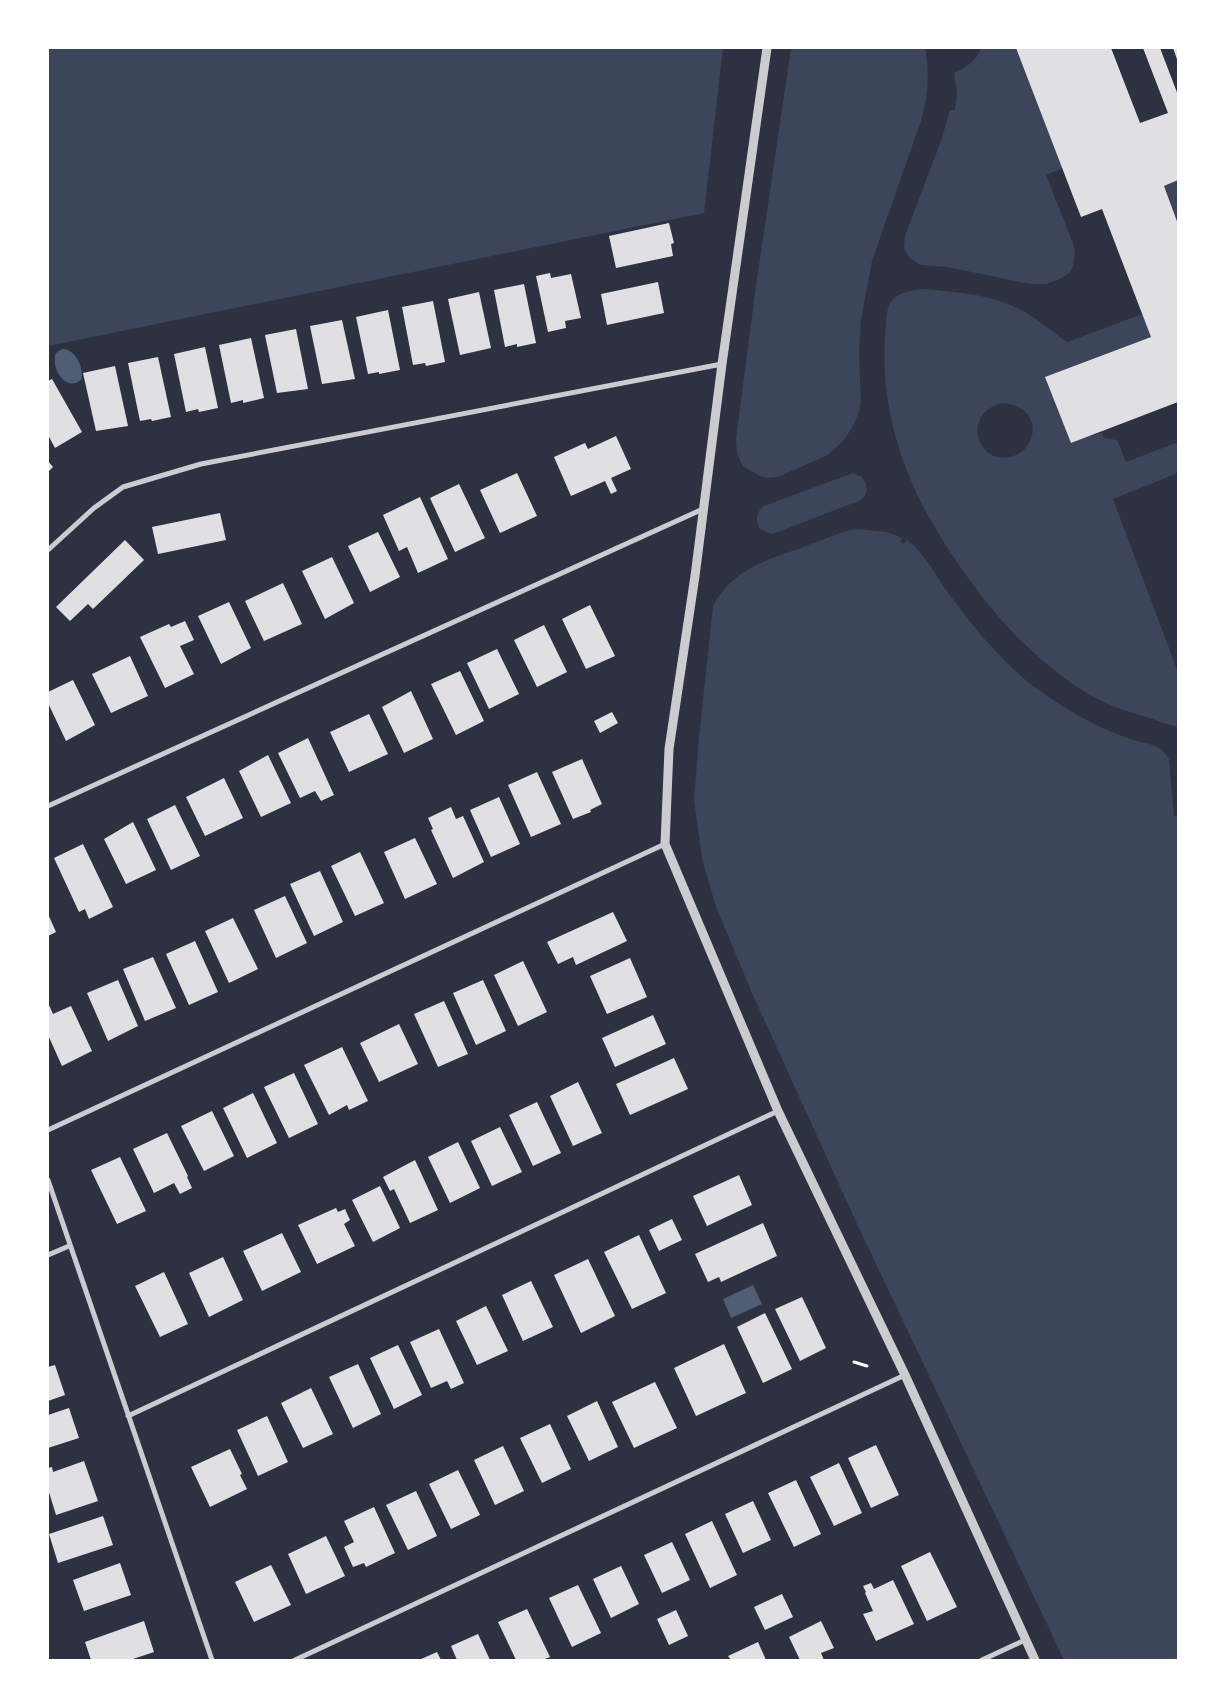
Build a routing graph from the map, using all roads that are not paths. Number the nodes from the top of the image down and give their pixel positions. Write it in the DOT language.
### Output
graph roads {
  1 [pos="767,48"];
  2 [pos="722,364"];
  3 [pos="703,509"];
  4 [pos="48,550"];
  5 [pos="48,806"];
  6 [pos="665,844"];
  7 [pos="778,1112"];
  8 [pos="48,1130"];
  9 [pos="48,1180"];
  10 [pos="69,1246"];
  11 [pos="48,1255"];
  12 [pos="905,1376"];
  13 [pos="128,1416"];
  14 [pos="1025,1640"];
  15 [pos="212,1660"];
  16 [pos="295,1660"];
  17 [pos="982,1660"];
  18 [pos="1035,1660"];
  1 -- 2 [label="street"];
  2 -- 3 [label="street"];
  2 -- 4 [label="street"];
  3 -- 5 [label="street"];
  3 -- 6 [label="street"];
  6 -- 7 [label="street"];
  6 -- 8 [label="street"];
  7 -- 12 [label="street"];
  7 -- 13 [label="street"];
  9 -- 10 [label="street"];
  10 -- 11 [label="street"];
  10 -- 13 [label="street"];
  12 -- 14 [label="street"];
  12 -- 16 [label="street"];
  13 -- 15 [label="street"];
  14 -- 17 [label="street"];
  14 -- 18 [label="street"];
}
